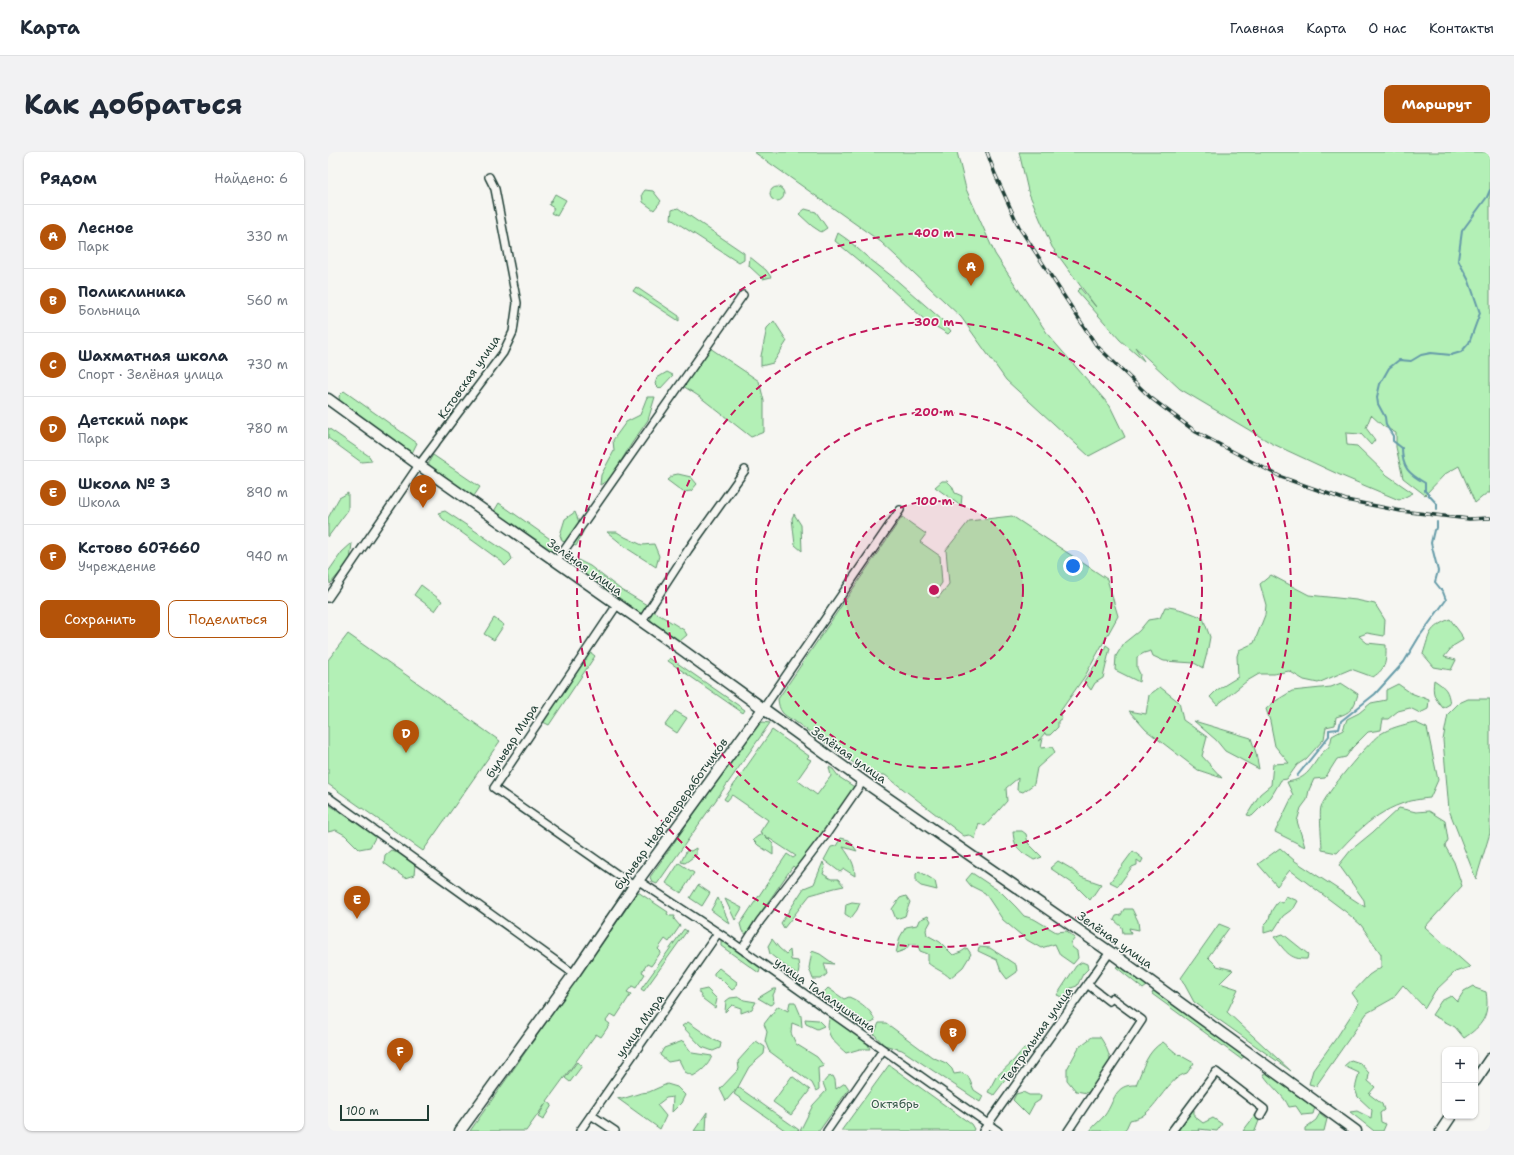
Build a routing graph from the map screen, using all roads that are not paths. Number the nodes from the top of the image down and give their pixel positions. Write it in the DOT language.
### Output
graph roads {
  1 [pos="489,177"];
  2 [pos="743,295"];
  3 [pos="328,399"];
  4 [pos="419,465"];
  5 [pos="745,470"];
  6 [pos="900,510"];
  7 [pos="556,562"];
  8 [pos="328,598"];
  9 [pos="617,605"];
  10 [pos="641,622"];
  11 [pos="763,709"];
  12 [pos="863,781"];
  13 [pos="328,797"];
  14 [pos="637,883"];
  15 [pos="718,933"];
  16 [pos="742,949"];
  17 [pos="1110,952"];
  18 [pos="574,974"];
  19 [pos="1087,984"];
  20 [pos="883,1050"];
  21 [pos="1490,1059"];
  22 [pos="1478,1077"];
  23 [pos="591,1114"];
  24 [pos="1260,1116"];
  25 [pos="1449,1119"];
  26 [pos="987,1124"];
  27 [pos="460,1131"];
  28 [pos="580,1131"];
  29 [pos="615,1131"];
  30 [pos="827,1131"];
  31 [pos="983,1131"];
  32 [pos="998,1131"];
  33 [pos="1068,1131"];
  34 [pos="1172,1131"];
  35 [pos="1356,1131"];
  36 [pos="1441,1131"];
  1 -- 4 [label="street, Кстовская улица"];
  2 -- 7 [label="street"];
  3 -- 4 [label="main road, Зелёная улица"];
  4 -- 7 [label="main road, Зелёная улица"];
  4 -- 8 [label="street, Кстовская улица"];
  5 -- 10 [label="street"];
  6 -- 11 [label="street, бульвар Нефтепереработчиков"];
  7 -- 9 [label="main road, Зелёная улица"];
  9 -- 10 [label="main road, Зелёная улица"];
  9 -- 14 [label="street, бульвар Мира"];
  10 -- 11 [label="main road, Зелёная улица"];
  11 -- 12 [label="main road, Зелёная улица"];
  11 -- 14 [label="main road, бульвар Нефтепереработчиков"];
  12 -- 16 [label="street"];
  12 -- 17 [label="main road, Зелёная улица"];
  13 -- 18 [label="street"];
  14 -- 15 [label="street, улица Талалушкина"];
  14 -- 18 [label="main road, бульвар Нефтепереработчиков"];
  15 -- 16 [label="street, улица Талалушкина"];
  15 -- 23 [label="street, улица Мира"];
  16 -- 20 [label="street, улица Талалушкина"];
  17 -- 19 [label="street, Театральная улица"];
  17 -- 35 [label="main road, Зелёная улица"];
  18 -- 27 [label="main road, бульвар Нефтепереработчиков"];
  19 -- 26 [label="street, Театральная улица"];
  19 -- 33 [label="street"];
  20 -- 26 [label="street, улица Талалушкина"];
  20 -- 30 [label="street"];
  21 -- 22 [label="main road"];
  23 -- 28 [label="street, улица Мира"];
  23 -- 29 [label="street"];
  24 -- 34 [label="street"];
  25 -- 36 [label="main road"];
  26 -- 31 [label="street, Театральная улица"];
  26 -- 32 [label="street, улица Талалушкина"];
}
